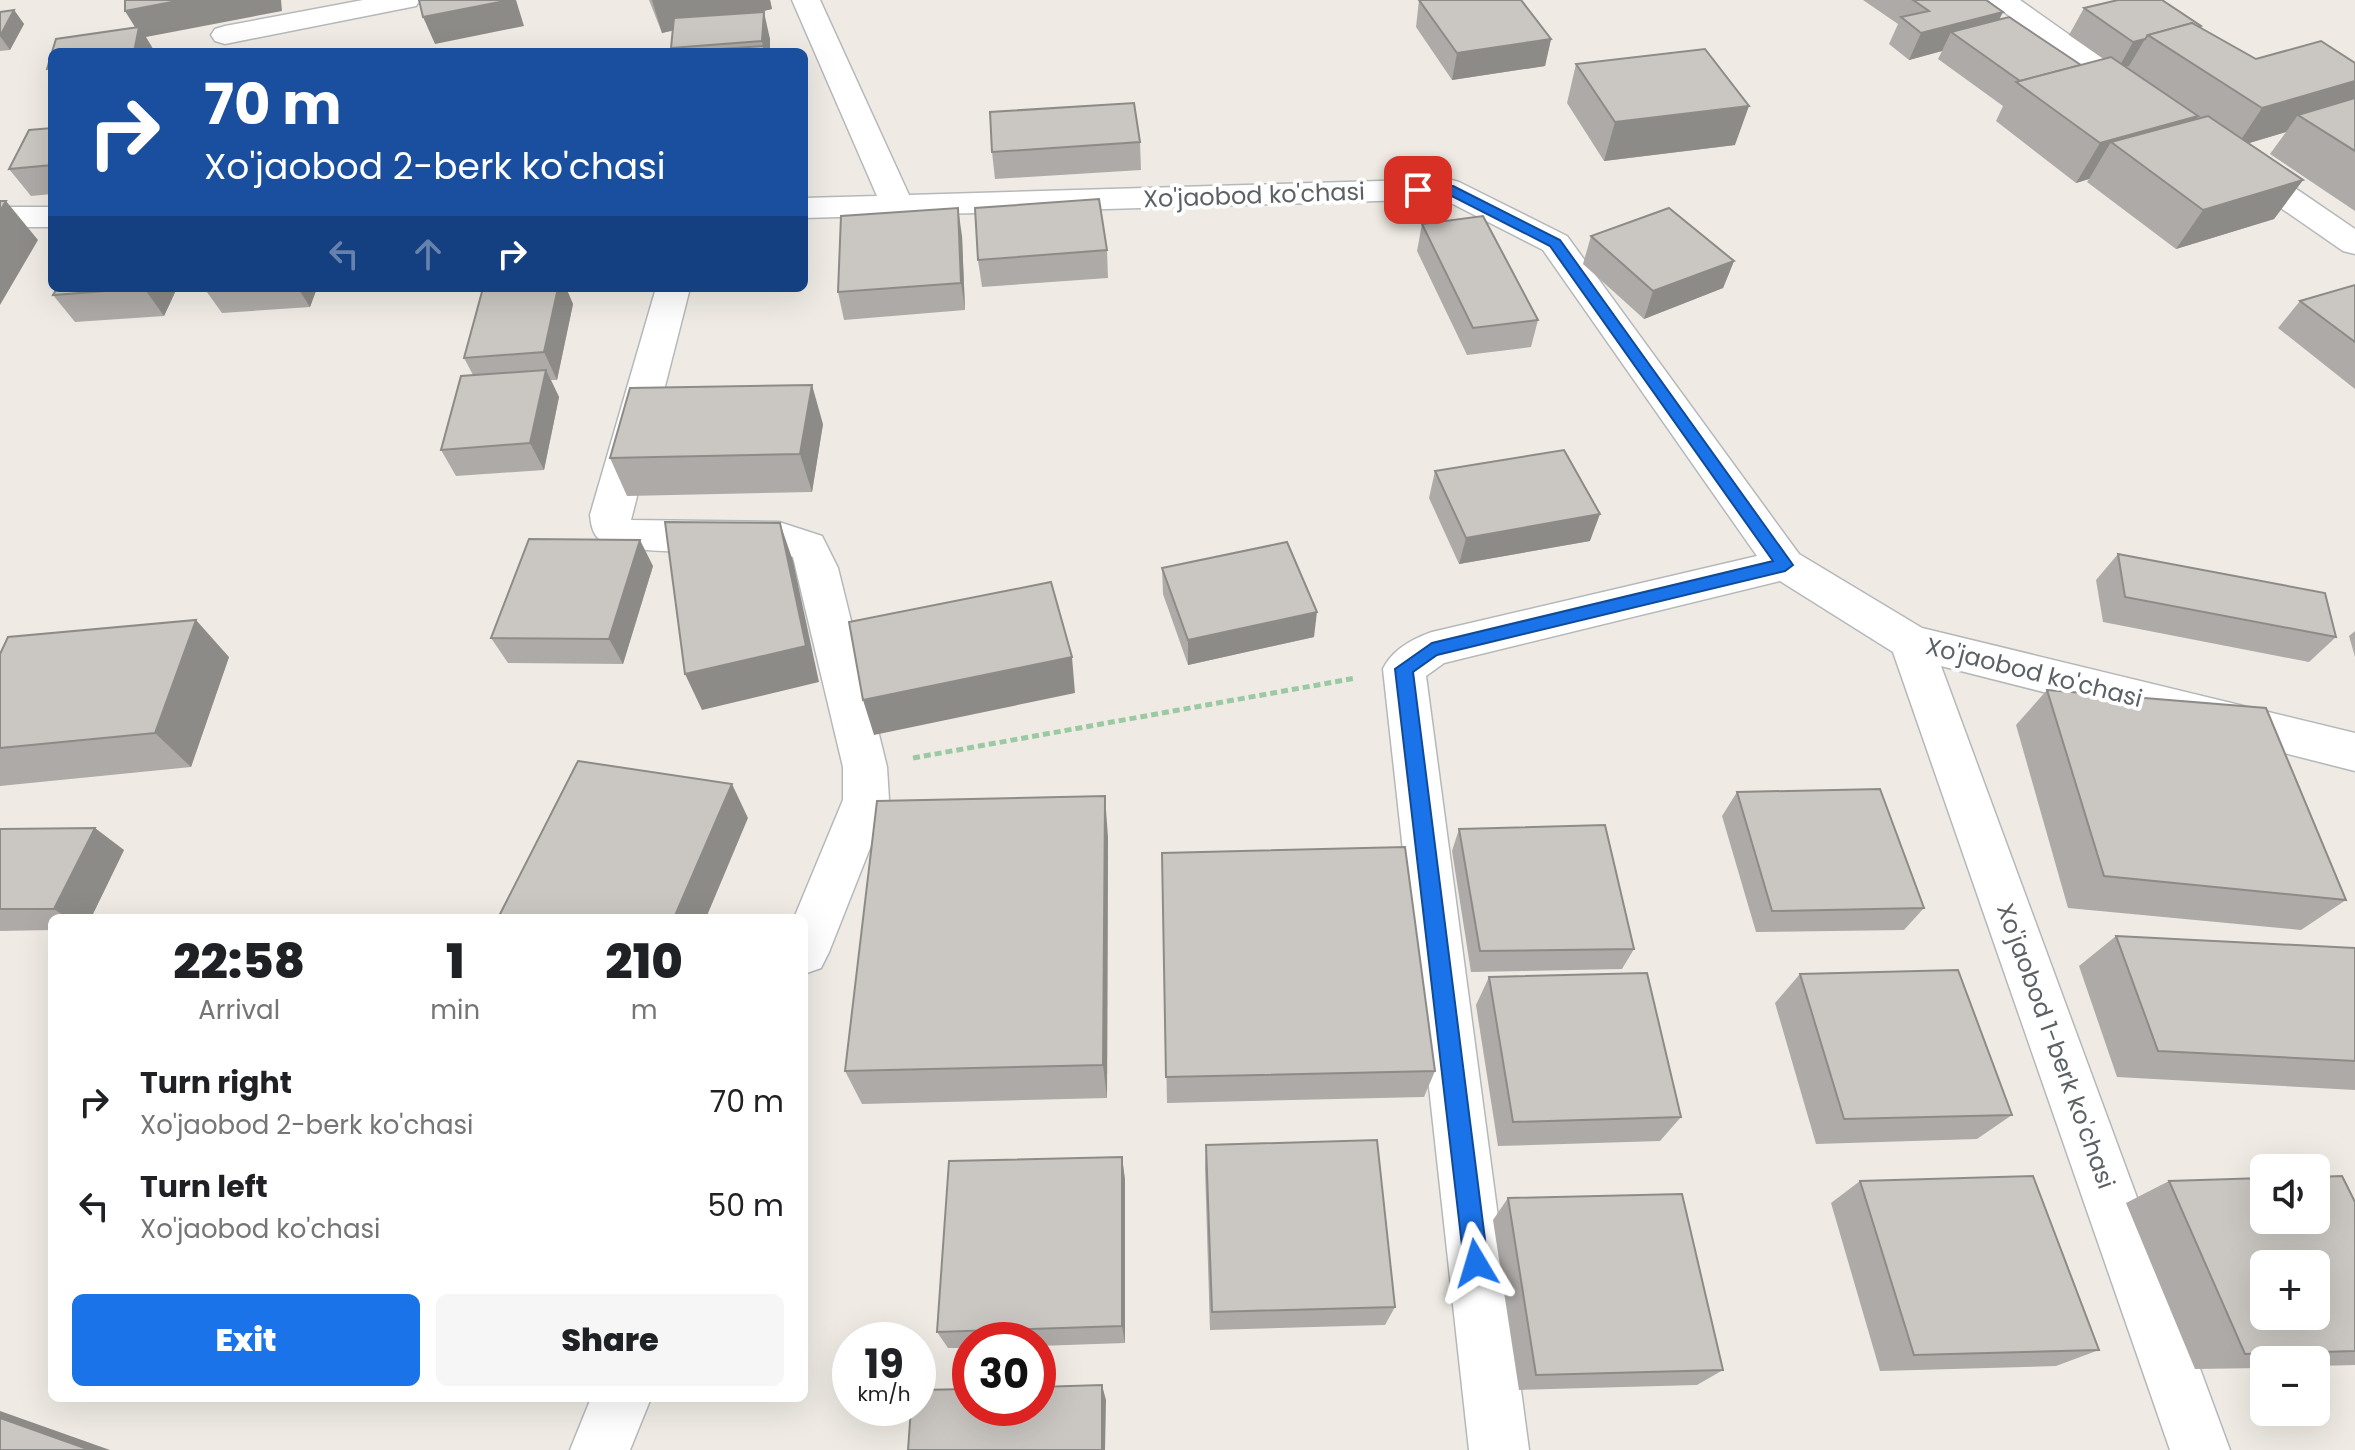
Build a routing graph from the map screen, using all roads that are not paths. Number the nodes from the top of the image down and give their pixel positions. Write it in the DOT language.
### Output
graph roads {
  1 [pos="406,0"];
  2 [pos="806,0"];
  3 [pos="2001,0"];
  4 [pos="225,35"];
  5 [pos="2158,108"];
  6 [pos="2211,144"];
  7 [pos="898,206"];
  8 [pos="808,208"];
  9 [pos="0,217"];
  10 [pos="48,217"];
  11 [pos="2355,244"];
  12 [pos="672,292"];
  13 [pos="1785,565"];
  14 [pos="1911,642"];
  15 [pos="2355,752"];
  16 [pos="808,942"];
  17 [pos="619,1402"];
  18 [pos="600,1450"];
  19 [pos="1499,1450"];
  20 [pos="2200,1450"];
  1 -- 4 [label="street"];
  2 -- 7 [label="street"];
  3 -- 5 [label="street"];
  6 -- 11 [label="street"];
  7 -- 8 [label="street, Xo'jaobod ko'chasi"];
  7 -- 13 [label="street, Xo'jaobod ko'chasi"];
  9 -- 10 [label="street"];
  12 -- 16 [label="street"];
  13 -- 14 [label="street, Xo'jaobod ko'chasi"];
  13 -- 19 [label="street"];
  14 -- 15 [label="street, Xo'jaobod ko'chasi"];
  14 -- 20 [label="street, Xo'jaobod 1-berk ko'chasi"];
  17 -- 18 [label="street"];
}
